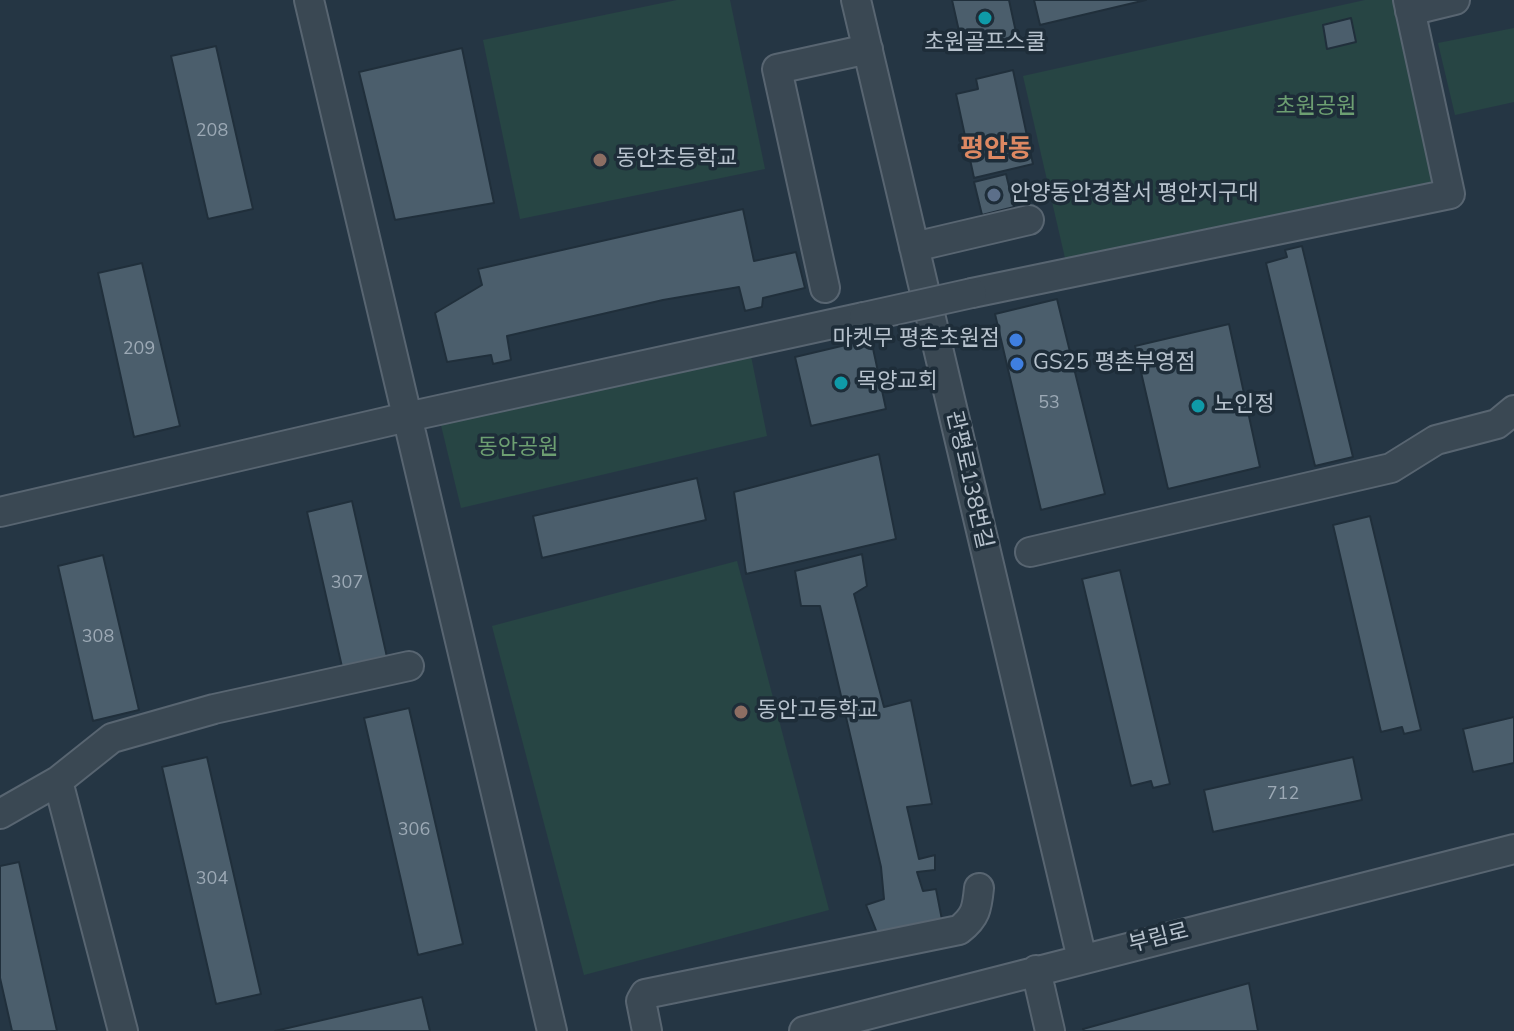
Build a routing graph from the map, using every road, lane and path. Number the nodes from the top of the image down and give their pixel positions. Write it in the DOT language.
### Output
graph roads {
  1 [pos="309,0"];
  2 [pos="856,0"];
  3 [pos="1455,0"];
  4 [pos="1409,6"];
  5 [pos="868,49"];
  6 [pos="1029,220"];
  7 [pos="914,247"];
  8 [pos="825,288"];
  9 [pos="1514,410"];
  10 [pos="407,417"];
  11 [pos="0,512"];
  12 [pos="1030,552"];
  13 [pos="409,666"];
  14 [pos="58,781"];
  15 [pos="0,814"];
  16 [pos="1514,849"];
  17 [pos="979,888"];
  18 [pos="1082,959"];
  19 [pos="1036,970"];
  20 [pos="123,1031"];
  21 [pos="552,1031"];
  22 [pos="647,1031"];
  23 [pos="804,1031"];
  24 [pos="1050,1031"];
  1 -- 10 [label="street"];
  2 -- 5 [label="street, 관평로138번길"];
  3 -- 4 [label="street"];
  4 -- 10 [label="street, bridge"];
  5 -- 7 [label="street, 관평로138번길"];
  5 -- 8 [label="street"];
  6 -- 7 [label="street"];
  7 -- 18 [label="street, 관평로138번길"];
  9 -- 12 [label="street"];
  10 -- 11 [label="street"];
  10 -- 21 [label="street"];
  13 -- 14 [label="street"];
  14 -- 15 [label="street"];
  14 -- 20 [label="street"];
  16 -- 18 [label="street, 부림로"];
  17 -- 22 [label="street"];
  18 -- 19 [label="street, 부림로"];
  19 -- 23 [label="street, 부림로"];
  19 -- 24 [label="street"];
}
